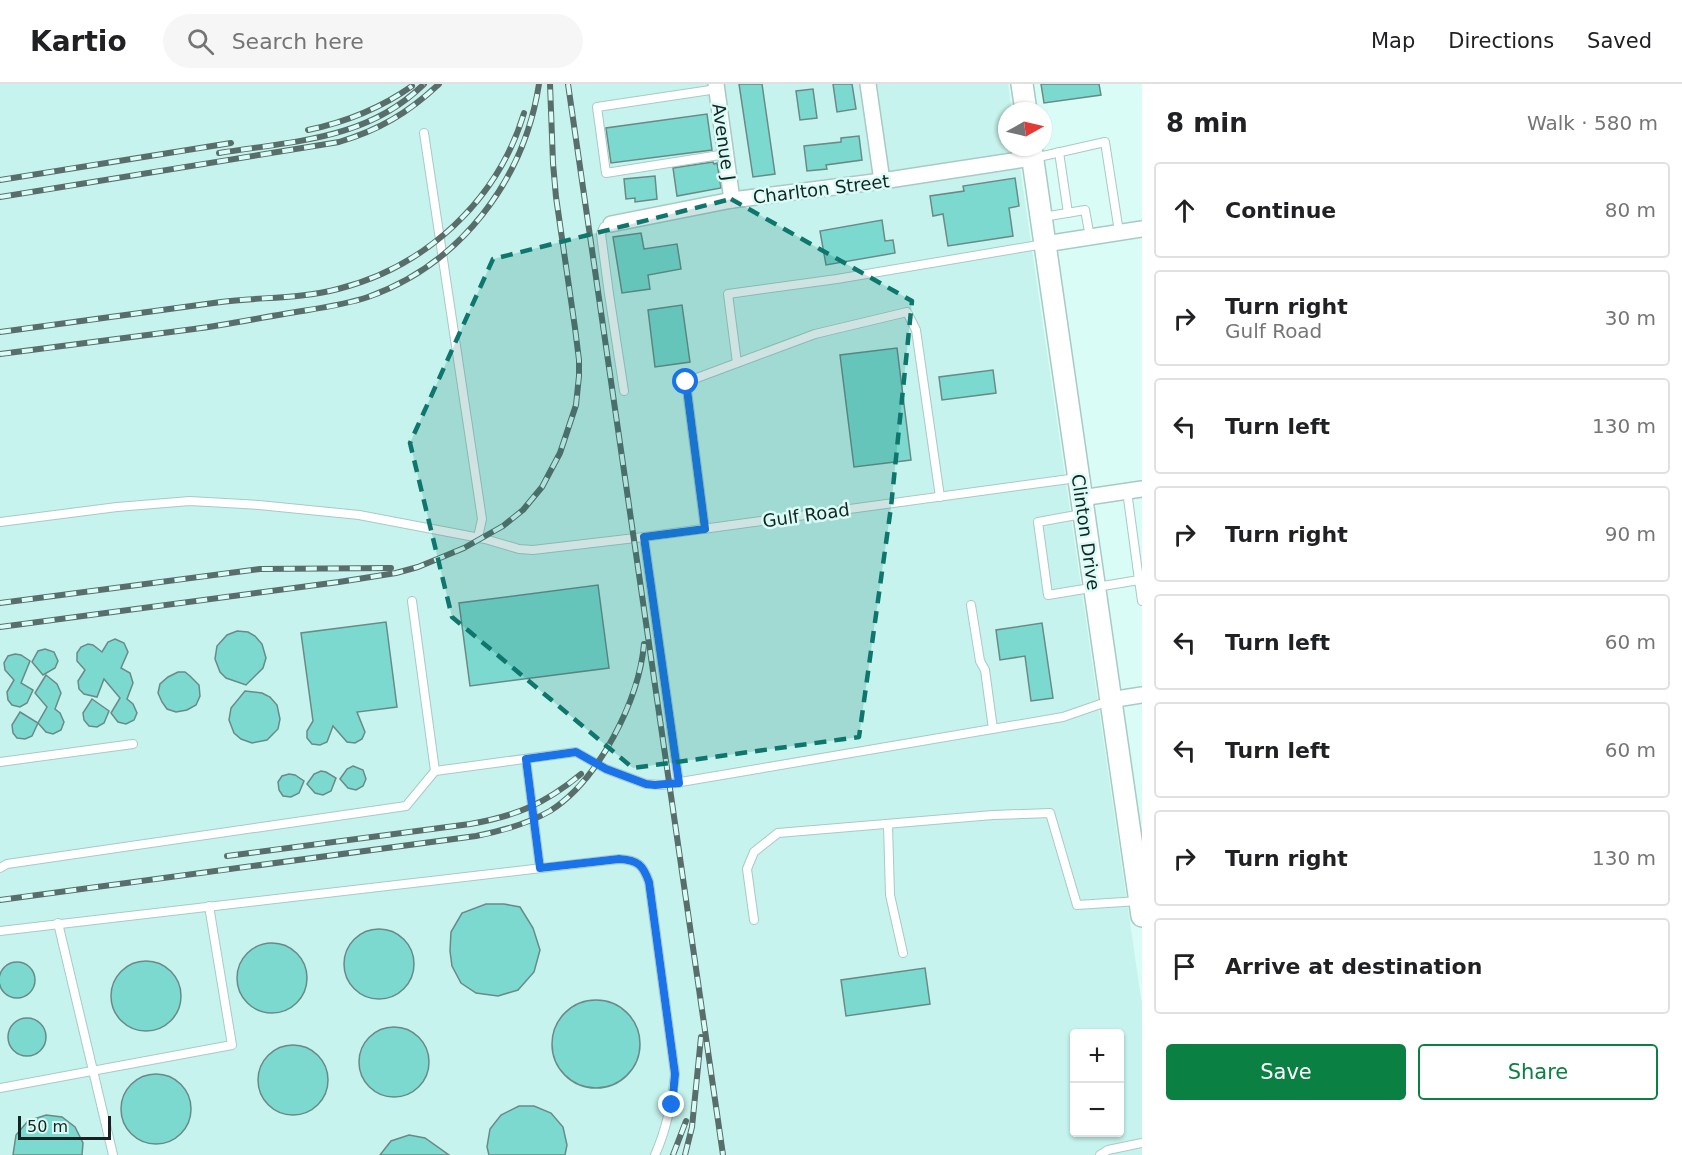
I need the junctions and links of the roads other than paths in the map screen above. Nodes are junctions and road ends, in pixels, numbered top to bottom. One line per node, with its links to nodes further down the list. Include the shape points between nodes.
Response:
1 (867, 84): 11 (street)
2 (1022, 84): 4 (main road)
3 (716, 86): 8 (street, Avenue J); 8 (lane, via 597,108 606,173)
4 (1025, 102)
5 (424, 133): 27 (lane, via 482,519)
6 (1052, 152): 7 (lane)
7 (1059, 152): 13 (lane); 17 (lane, via 1105,142)
8 (726, 154): 12 (street, Avenue J)
9 (1015, 156): 11 (street, Charlton Street)
10 (1031, 156): 14 (main road, Clinton Drive)
11 (882, 181): 12 (street, Charlton Street)
12 (732, 200): 15 (street, Charlton Street)
13 (1068, 213): 14 (lane); 18 (lane, via 1085,210)
14 (1041, 218): 19 (main road, Clinton Drive)
15 (611, 224): 21 (lane, via 601,234)
16 (1142, 229): 17 (street)
17 (1119, 232): 18 (street)
18 (1090, 237): 19 (street)
19 (1045, 244): 20 (lane, via 728,294); 24 (main road, Clinton Drive)
20 (736, 363): 23 (lane, via 815,334 907,312 916,330); 26 (lane, via 686,382)
21 (624, 391)
22 (1134, 490): 24 (street); 29 (lane)
23 (940, 497): 24 (lane, Gulf Road); 26 (lane, Gulf Road)
24 (1081, 497): 30 (main road, Clinton Drive); 30 (lane, via 1038,522 1047,595)
25 (0, 522): 27 (lane, Gulf Road, via 190,501 359,515)
26 (705, 529): 28 (lane, Gulf Road)
27 (478, 537): 28 (lane, Gulf Road, via 533,550)
28 (644, 537): 41 (lane)
29 (1139, 580): 30 (lane); 32 (lane)
30 (1094, 588): 35 (main road, Clinton Drive)
31 (412, 601): 40 (lane)
32 (1142, 601)
33 (971, 605): 36 (lane)
34 (1142, 695): 35 (street)
35 (1110, 700): 36 (lane, via 1063,717); 46 (main road, Clinton Drive, via 1131,813)
36 (993, 729): 41 (lane)
37 (133, 744): 39 (lane)
38 (526, 759): 40 (lane); 41 (lane, via 576,752 646,784); 44 (lane)
39 (0, 762)
40 (435, 771): 43 (lane, via 406,806 19,862)
41 (679, 783)
42 (888, 825): 46 (lane, via 1050,813 1077,905); 47 (lane, via 778,833 754,852 747,869); 50 (lane, via 890,895)
43 (0, 868)
44 (540, 868): 45 (lane); 55 (lane, via 619,859 638,863 645,870 675,1074 672,1105)
45 (209, 906): 48 (lane); 51 (lane, via 232,1045)
46 (1141, 906)
47 (754, 920)
48 (58, 924): 49 (lane); 51 (lane)
49 (0, 931)
50 (903, 953)
51 (94, 1071): 52 (lane); 54 (lane)
52 (0, 1088)
53 (1142, 1143): 56 (lane)
54 (113, 1155)
55 (655, 1155)
56 (1100, 1155)

